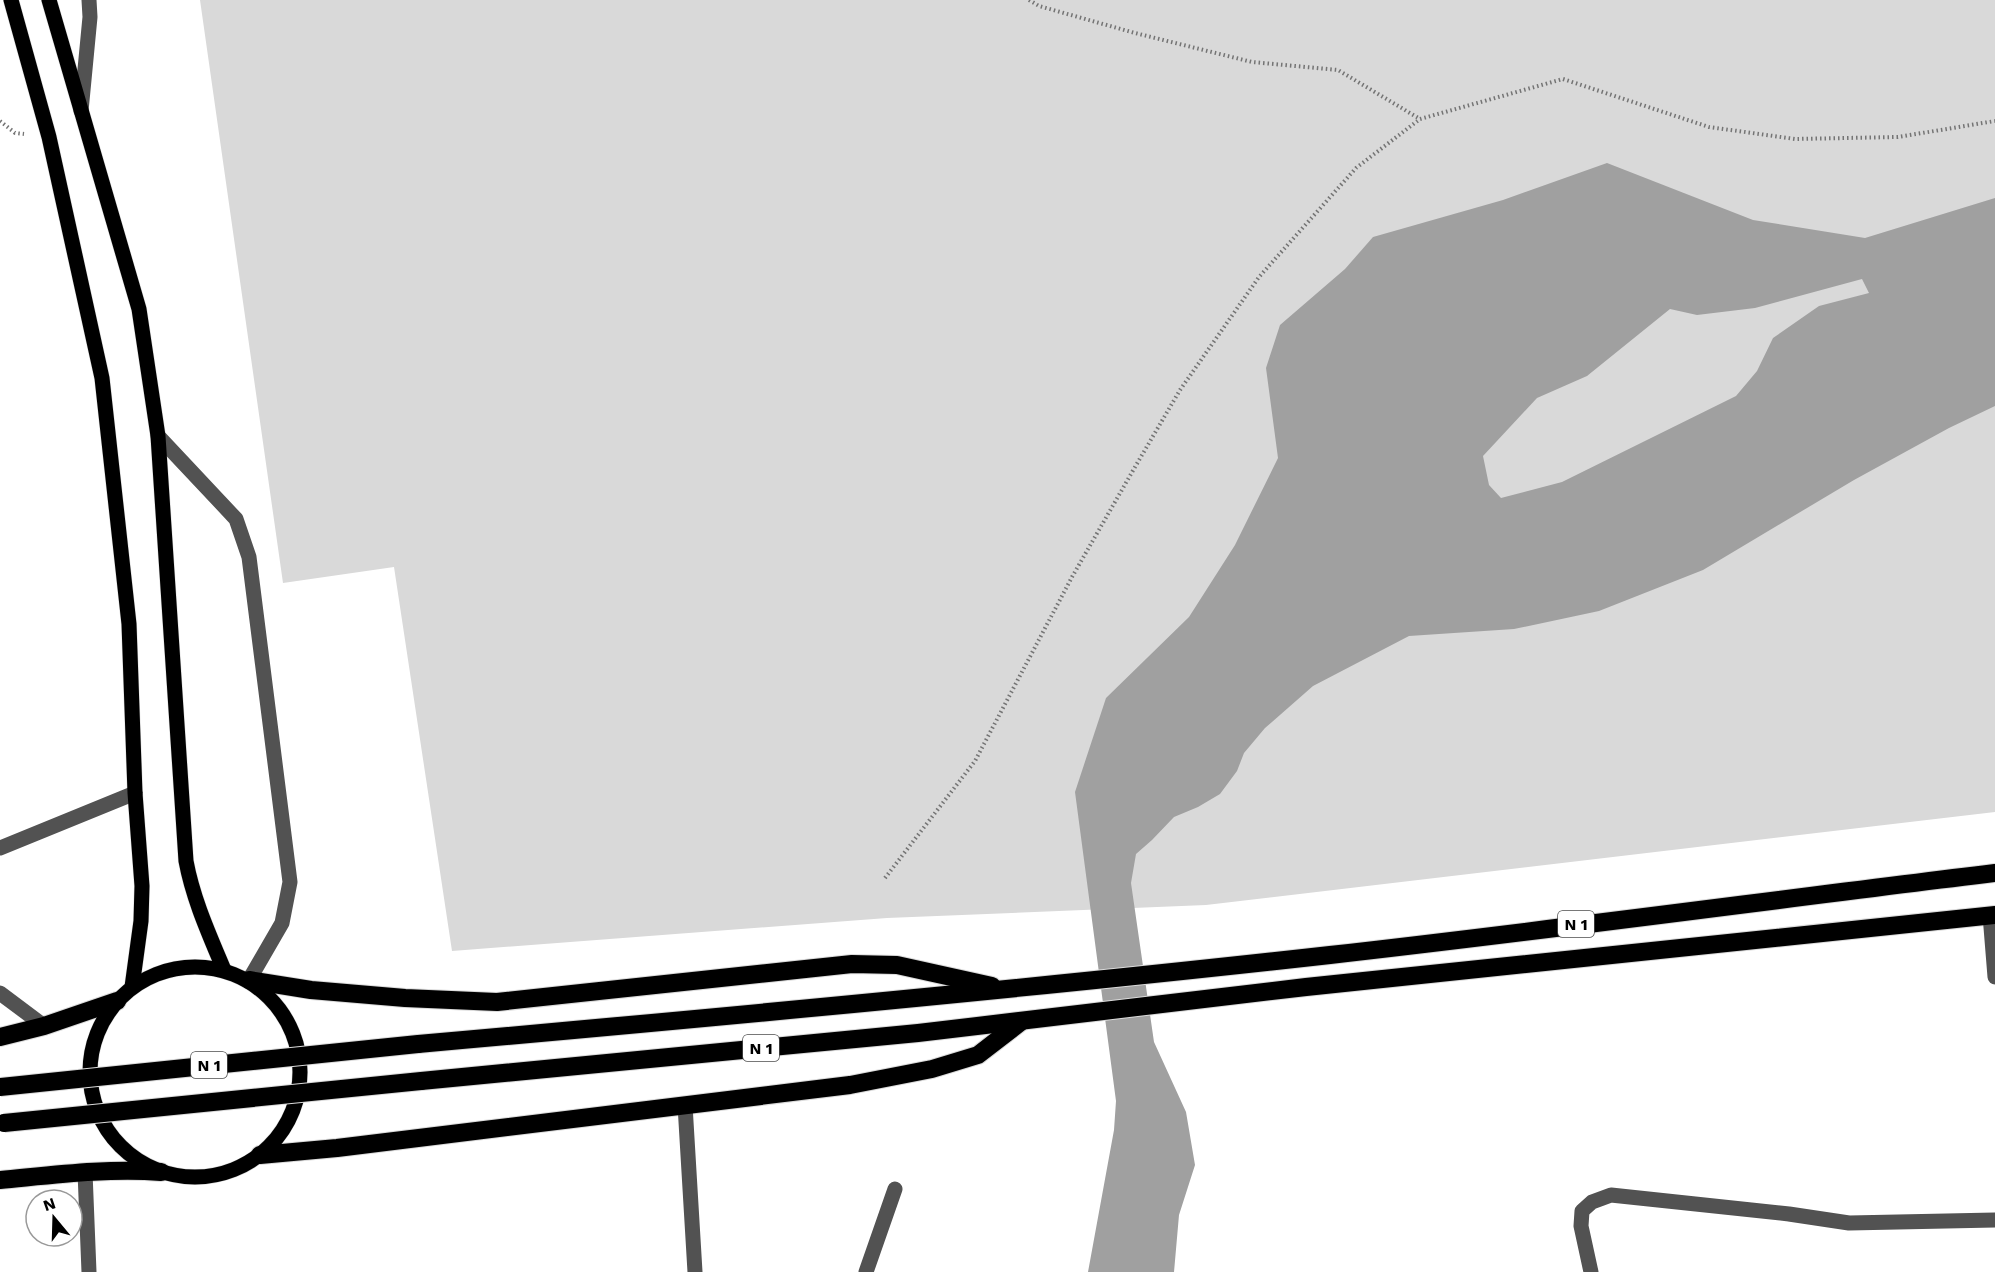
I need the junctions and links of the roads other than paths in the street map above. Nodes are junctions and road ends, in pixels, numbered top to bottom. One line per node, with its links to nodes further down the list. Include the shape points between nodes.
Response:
1 (11, 0): 6 (main road, via 49,137 102,378 129,624)
2 (49, 0): 4 (main road)
3 (89, 0): 4 (street)
4 (81, 111): 5 (main road, via 139,309)
5 (158, 436): 10 (main road, via 186,861 190,885); 12 (street, via 236,519 249,557 290,882 282,923)
6 (135, 793): 7 (street); 13 (main road, via 142,886)
7 (0, 848)
8 (1995, 873): 14 (highway, N 1, via 1344,953)
9 (1992, 915): 11 (street); 17 (highway, N 1)
10 (224, 970): 12 (main road); 13 (main road, via 192,966 160,972)
11 (1995, 977)
12 (249, 980): 14 (highway, via 311,990 497,1002 852,964 897,965); 23 (main road, via 275,1002 287,1021 301,1064 298,1098 284,1130)
13 (132, 987): 16 (main road)
14 (1005, 989): 20 (highway, N 1, bridge)
15 (0, 993): 18 (street)
16 (117, 1001): 18 (highway); 25 (main road, via 98,1030 89,1064 93,1099 107,1130 131,1156)
17 (1025, 1020): 21 (highway, via 978,1055 932,1069 850,1085); 22 (highway, N 1, bridge)
18 (44, 1026): 19 (highway)
19 (0, 1037)
20 (0, 1087)
21 (685, 1105): 23 (highway); 30 (street)
22 (2, 1124)
23 (260, 1155): 25 (main road, via 230,1172 195,1178)
24 (85, 1172): 25 (highway); 26 (highway); 29 (street)
25 (161, 1172)
26 (0, 1180)
27 (895, 1189): 31 (street)
28 (1995, 1220): 32 (street, via 1849,1223 1611,1195 1582,1210 1581,1226)
29 (89, 1272)
30 (695, 1272)
31 (866, 1272)
32 (1592, 1272)

